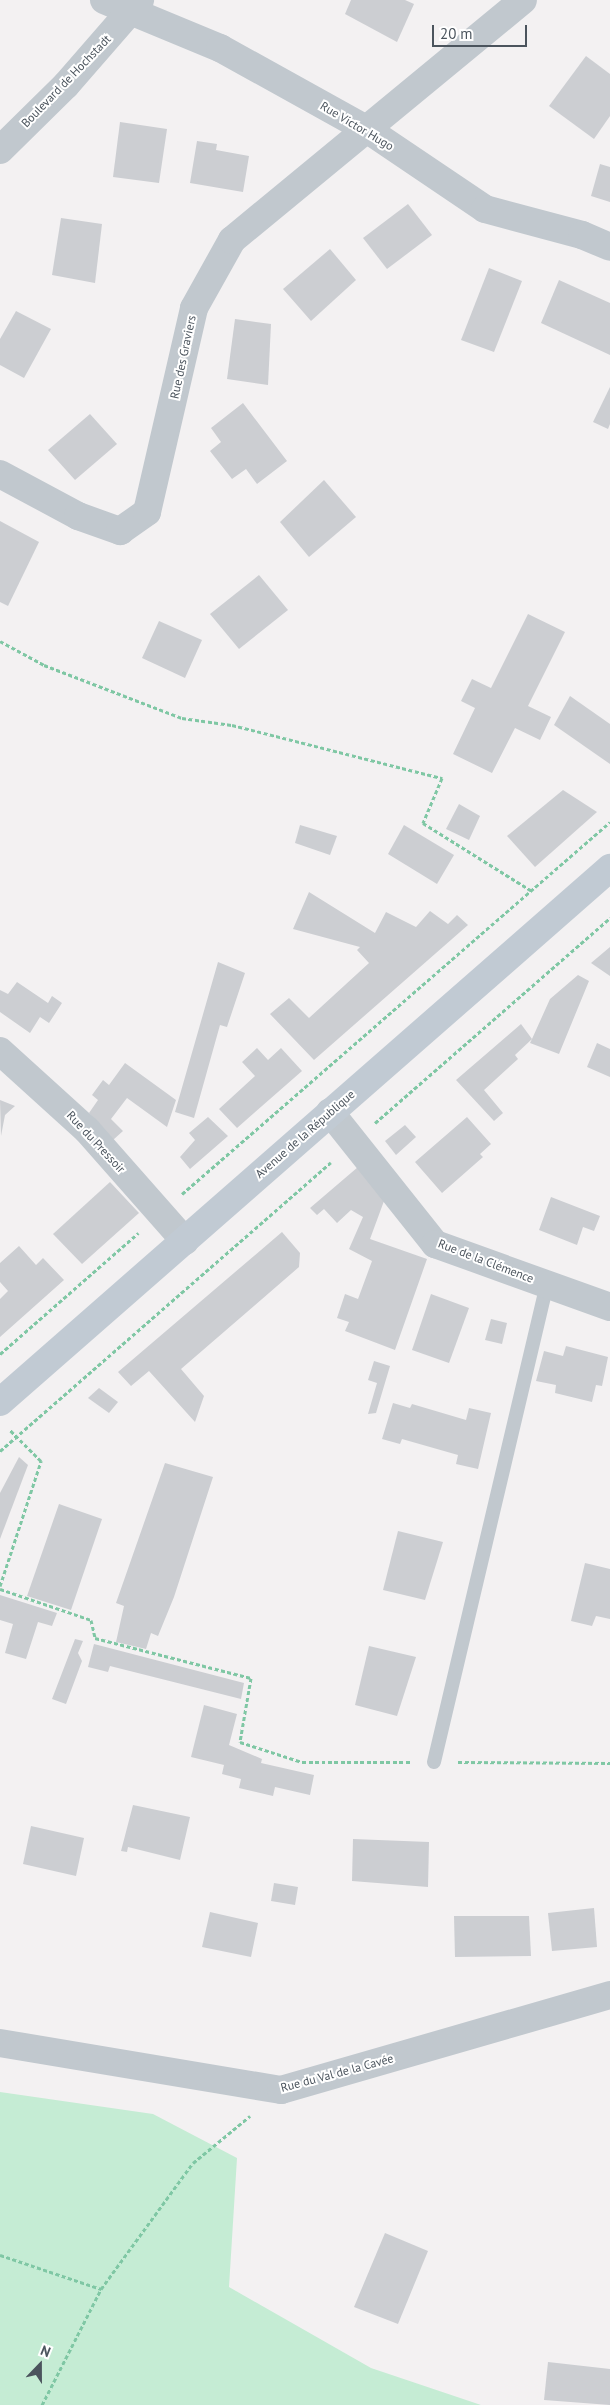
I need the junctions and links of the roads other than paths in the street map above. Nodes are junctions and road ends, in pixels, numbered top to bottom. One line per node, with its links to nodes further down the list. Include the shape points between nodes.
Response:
1 (104, 0): 3 (street, Rue Victor Hugo)
2 (523, 0): 4 (street, Rue des Graviers)
3 (136, 6): 4 (street, Rue Victor Hugo, via 220,48); 5 (street, Boulevard de Hochstadt)
4 (368, 130): 6 (street, Rue Victor Hugo, via 485,209 582,235); 7 (street, Rue des Graviers, via 232,240 194,308 147,512 120,531 78,516)
5 (0, 150)
6 (610, 247)
7 (0, 474)
8 (610, 868): 10 (main road, Avenue de la République)
9 (0, 1051): 11 (street, Rue du Pressoir, via 87,1130)
10 (330, 1112): 11 (main road, Avenue de la République); 12 (street, Rue de la Clémence, via 435,1244)
11 (185, 1241): 14 (main road, Avenue de la République)
12 (547, 1284): 13 (street, Rue de la Clémence); 15 (lane)
13 (610, 1307)
14 (3, 1414)
15 (434, 1762)
16 (610, 1995): 17 (street, Rue du Val de la Cavée, via 281,2090)
17 (0, 2044)

